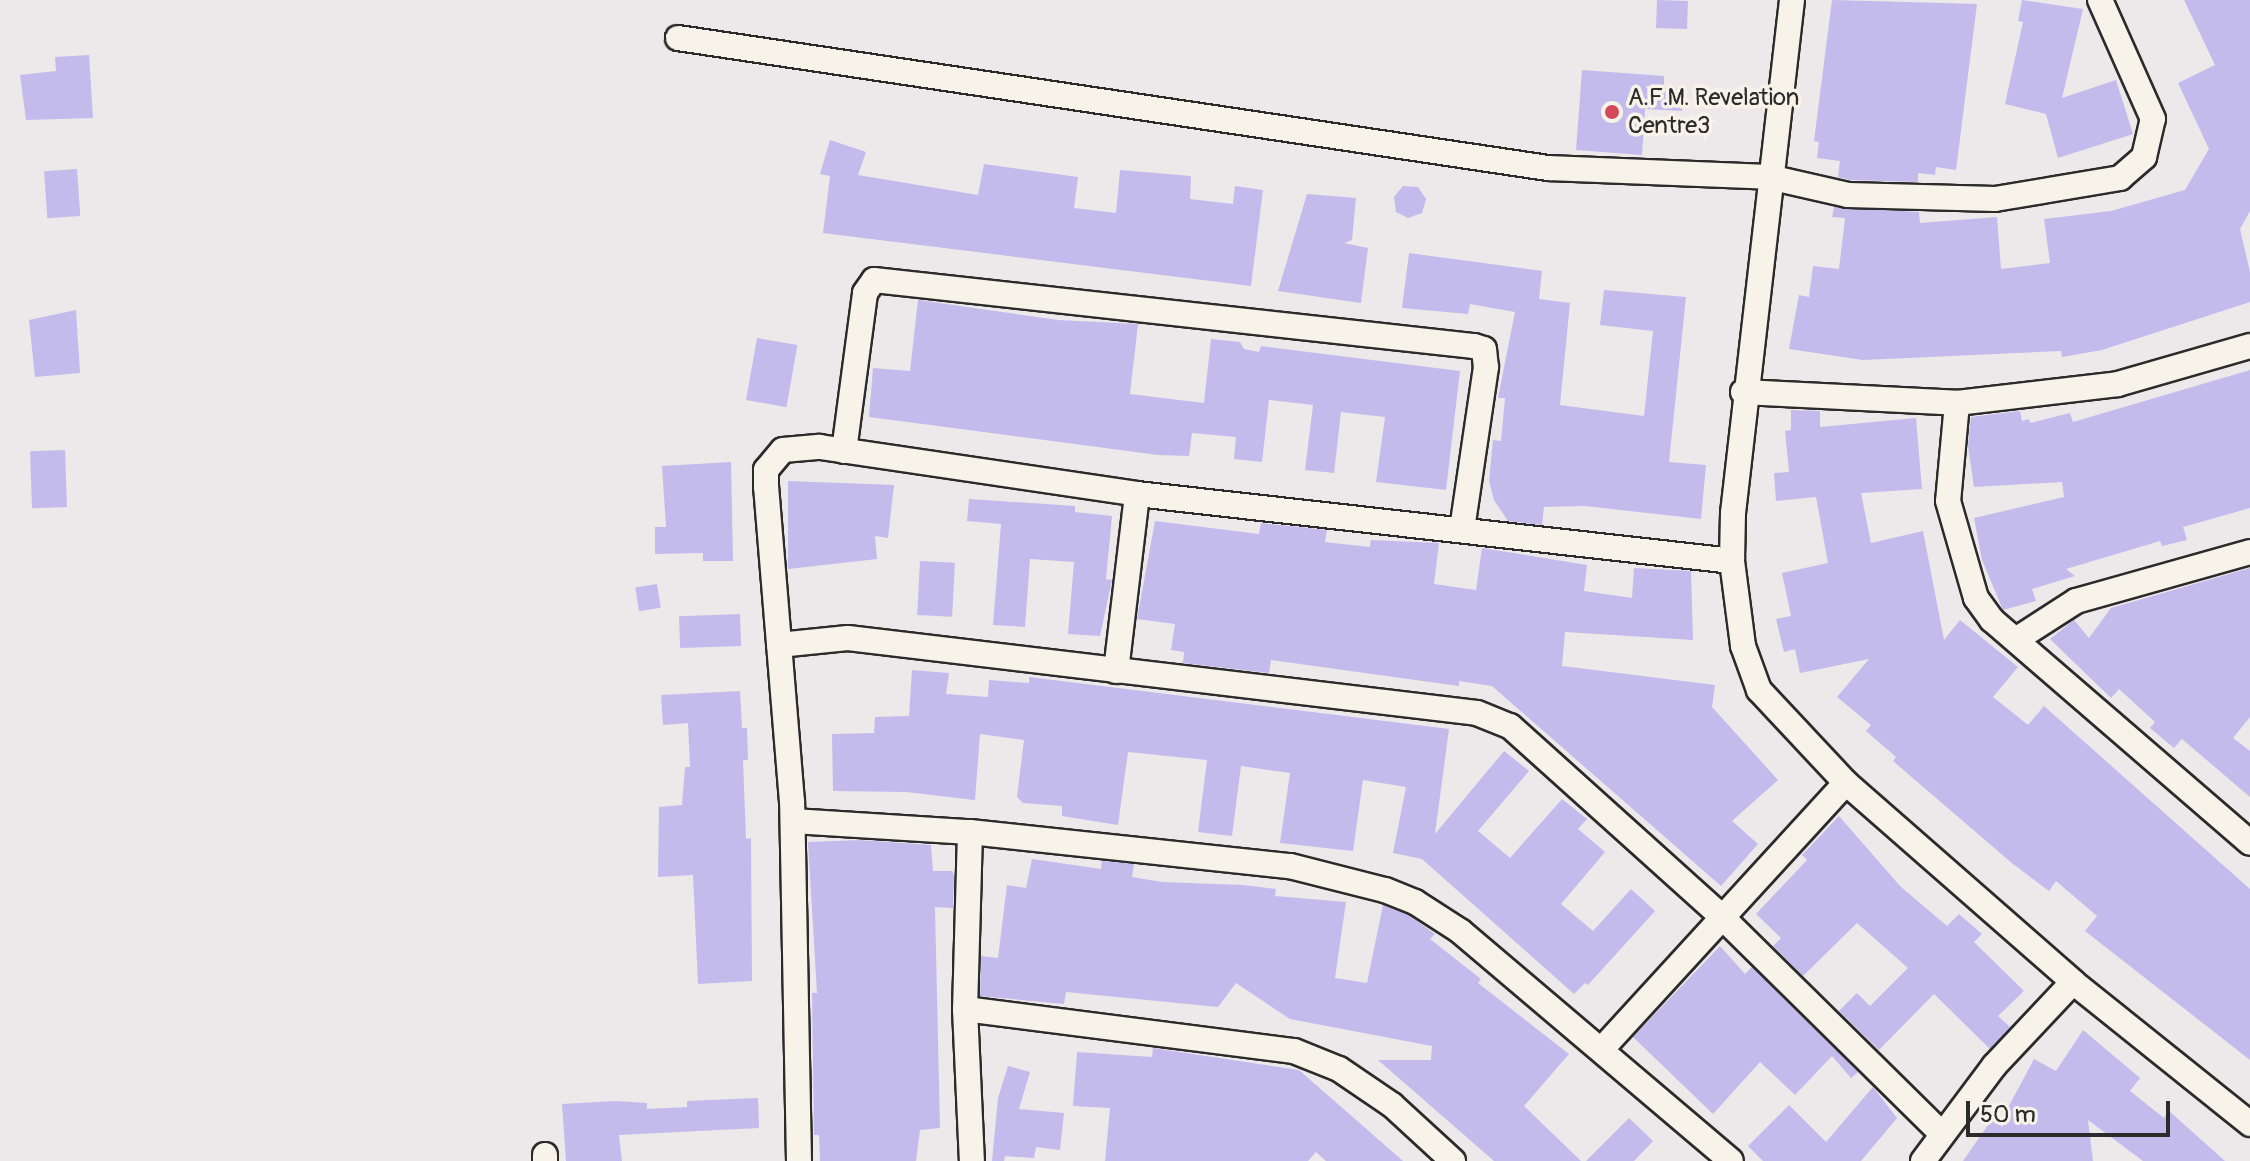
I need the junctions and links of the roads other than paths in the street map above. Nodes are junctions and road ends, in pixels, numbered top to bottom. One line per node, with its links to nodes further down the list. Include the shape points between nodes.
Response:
1 (1792, 0): 4 (street)
2 (2100, 0): 4 (street, via 2153,119 2151,143 2132,172 2086,187 1995,199 1848,195)
3 (678, 38): 4 (street, via 1548,168)
4 (1769, 177): 6 (street)
5 (2250, 346): 7 (street, via 2118,384)
6 (1743, 392): 7 (street); 12 (street)
7 (1957, 403): 13 (street, via 1948,501 1964,567 1976,598)
8 (844, 451): 9 (street); 10 (street, via 865,293 874,280 1474,346 1484,349 1486,367); 14 (street, via 796,446 772,458 766,470)
9 (1137, 494): 10 (street); 15 (street)
10 (1462, 529): 12 (street)
11 (2250, 552): 13 (street, via 2076,601)
12 (1732, 561): 16 (street, via 1743,646 1759,690)
13 (2017, 639): 19 (street)
14 (779, 645): 15 (street, via 848,638); 17 (street)
15 (1116, 671): 20 (street, via 1477,713 1510,726)
16 (1846, 783): 20 (street); 21 (street)
17 (793, 821): 18 (street); 26 (street)
18 (970, 832): 22 (street); 23 (street, via 1290,866 1385,890 1460,931)
19 (2250, 843)
20 (1722, 917): 23 (street); 25 (street)
21 (2073, 982): 24 (street); 25 (street, via 1994,1066)
22 (965, 1009): 27 (street); 28 (street, via 1294,1051 1339,1069 1392,1105)
23 (1601, 1050): 29 (street)
24 (2250, 1124)
25 (1941, 1133): 30 (street)
26 (799, 1161)
27 (972, 1161)
28 (1453, 1161)
29 (1731, 1161)
30 (1923, 1161)

